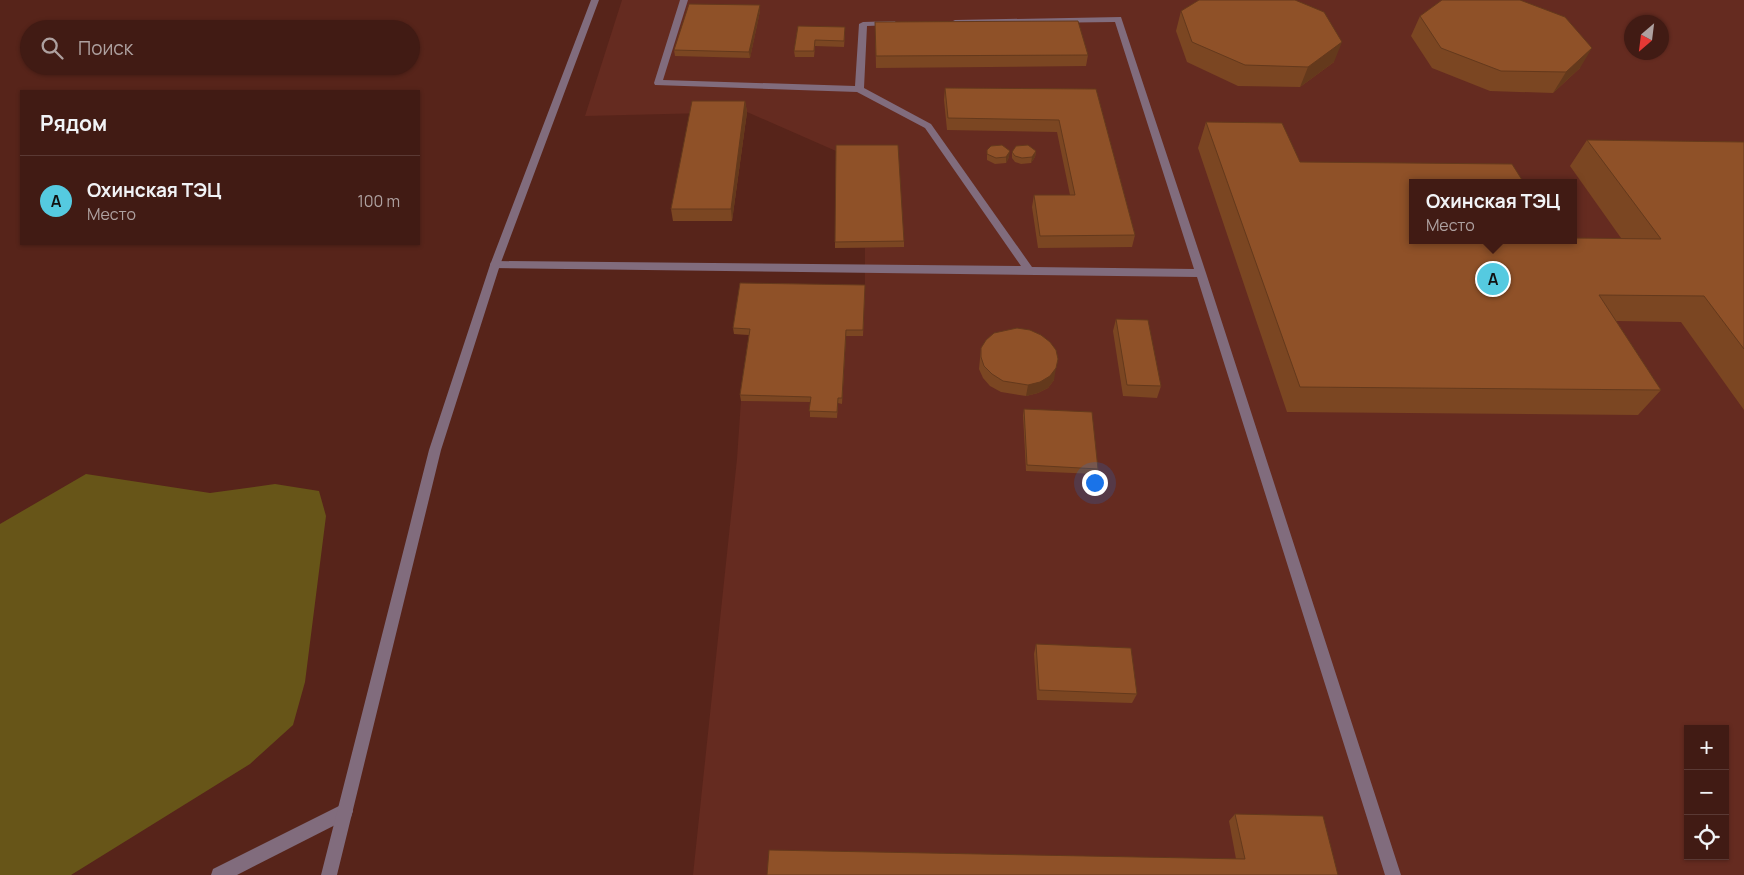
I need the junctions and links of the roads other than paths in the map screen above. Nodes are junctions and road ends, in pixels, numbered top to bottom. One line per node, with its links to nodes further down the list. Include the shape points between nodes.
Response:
1 (595, 0): 6 (street)
2 (684, 0): 5 (street, via 658,83)
3 (942, 22): 8 (street, via 1118,19)
4 (902, 23): 5 (street, via 863,24)
5 (859, 89): 7 (street, via 928,126)
6 (495, 265): 7 (street); 9 (street, via 435,450)
7 (1028, 269): 8 (street)
8 (1201, 272): 12 (street)
9 (345, 811): 10 (street); 11 (street)
10 (218, 875)
11 (329, 875)
12 (1393, 875)

